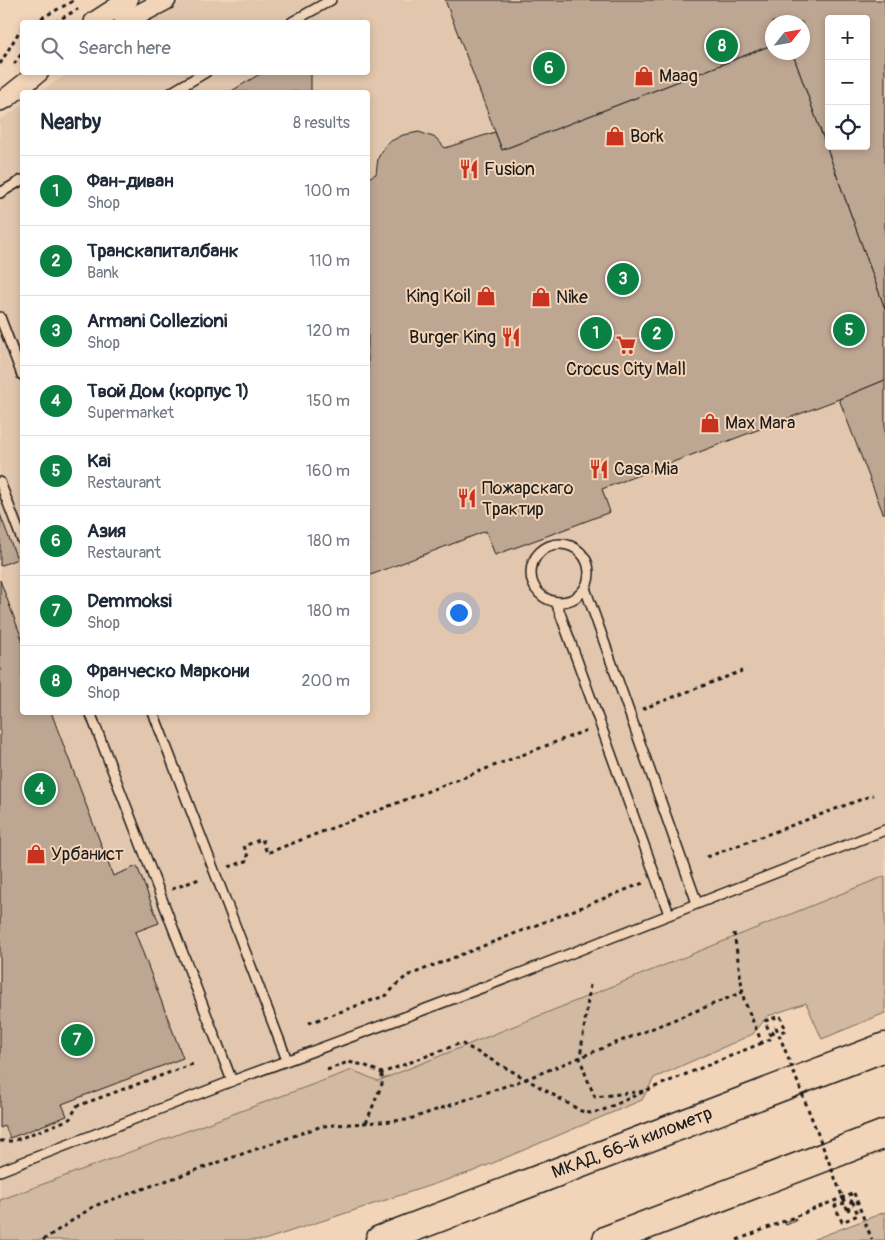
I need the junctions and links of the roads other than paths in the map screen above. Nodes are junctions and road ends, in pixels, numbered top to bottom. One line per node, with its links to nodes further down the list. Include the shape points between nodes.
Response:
1 (128, 0): 4 (street)
2 (166, 0): 5 (street)
3 (331, 0): 6 (lane)
4 (97, 20)
5 (128, 20)
6 (296, 20)
7 (35, 75): 10 (street)
8 (201, 75): 9 (lane)
9 (175, 90)
10 (0, 101)
11 (20, 181): 12 (lane)
12 (0, 193)
13 (0, 317): 14 (lane)
14 (20, 370)
15 (0, 482): 16 (lane)
16 (20, 535)
17 (585, 588): 18 (lane, via 571,600); 18 (lane, via 589,570 584,556 572,546 550,546 534,561 531,576 542,596); 22 (lane)
18 (556, 602): 23 (lane)
19 (91, 715): 26 (lane)
20 (154, 715): 25 (lane)
21 (885, 830): 22 (lane)
22 (697, 904): 23 (lane)
23 (669, 914): 25 (lane)
24 (885, 1047): 29 (highway, МКАД, 66-й километр)
25 (287, 1060): 26 (lane)
26 (232, 1081): 28 (lane)
27 (885, 1134): 30 (highway)
28 (0, 1170)
29 (380, 1240)
30 (607, 1240)

